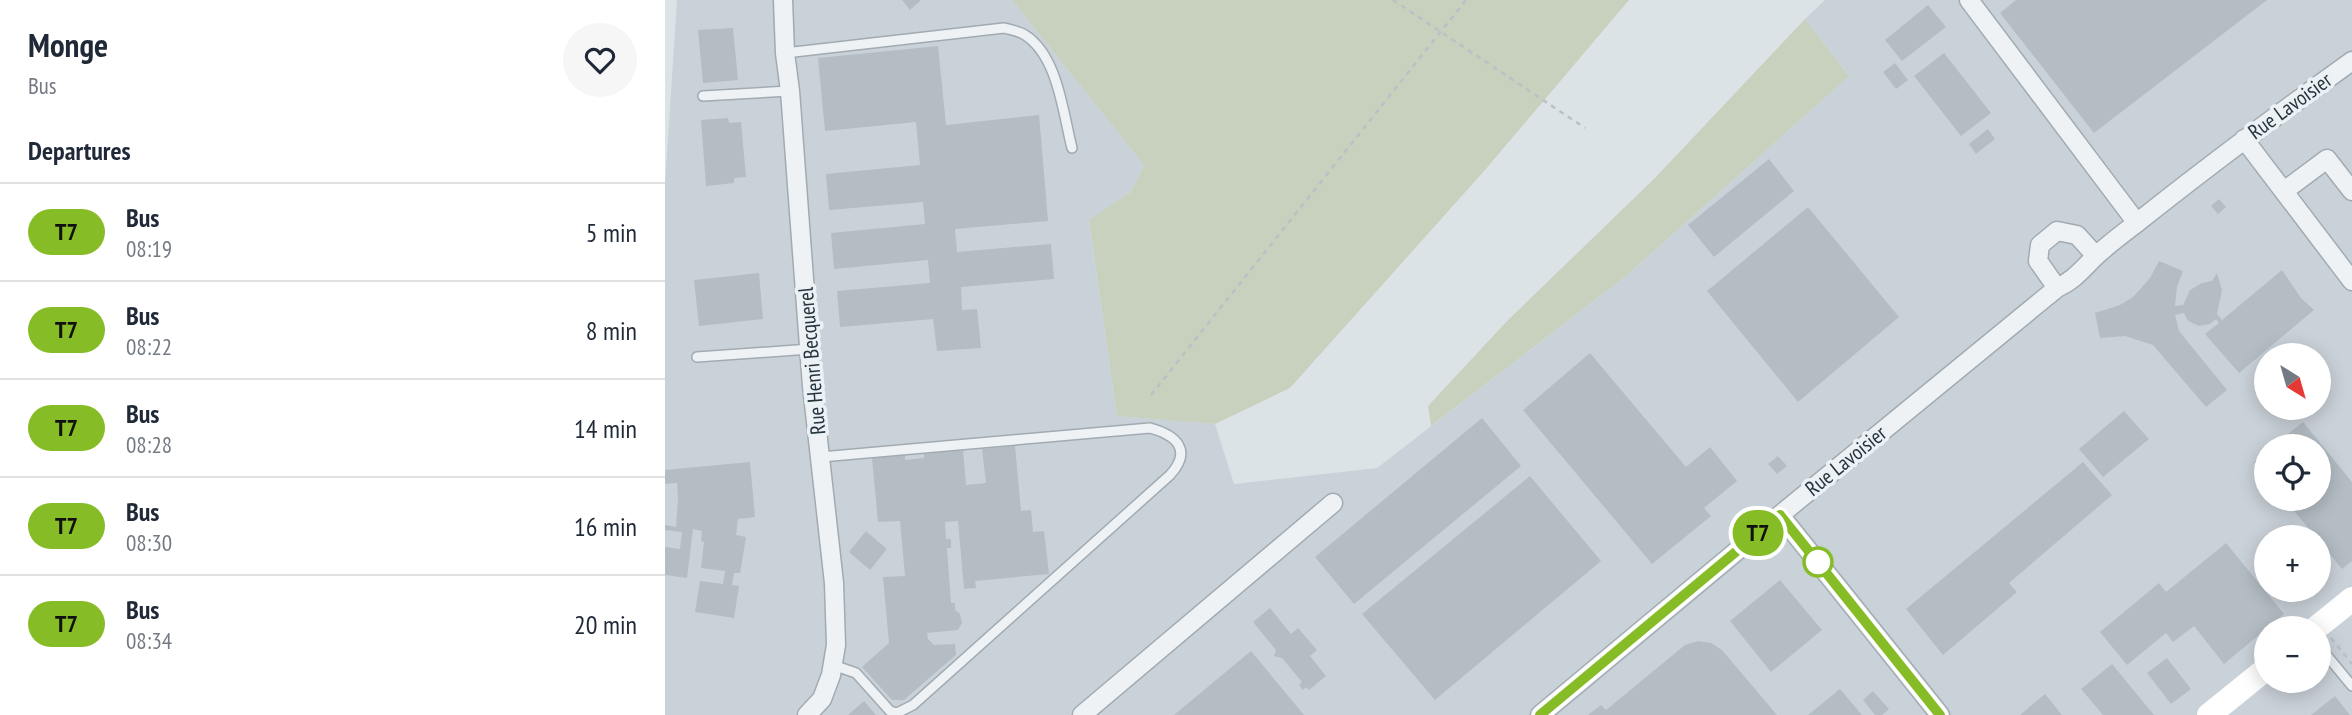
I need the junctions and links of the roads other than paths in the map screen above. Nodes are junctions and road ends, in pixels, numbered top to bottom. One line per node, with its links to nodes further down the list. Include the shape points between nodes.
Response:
1 (783, 0): 3 (street, Rue Henri Becquerel)
2 (1973, 1): 11 (street)
3 (785, 53): 5 (street, Rue Henri Becquerel); 8 (lane, via 1004,28 1024,33 1041,48 1052,69)
4 (2352, 61): 7 (street, Rue Lavoisier)
5 (790, 91): 6 (lane); 15 (street, Rue Henri Becquerel)
6 (702, 96)
7 (2244, 139): 9 (street); 11 (street, Rue Lavoisier)
8 (1072, 148)
9 (2284, 191): 10 (street, via 2327,159); 13 (street)
10 (2352, 191)
11 (2137, 223): 12 (street, Rue Lavoisier)
12 (2096, 256): 14 (street, Rue Lavoisier, via 2070,283); 14 (street, via 2077,235 2057,231 2040,245 2038,261)
13 (2352, 281)
14 (2057, 288): 19 (street, Rue Lavoisier)
15 (810, 349): 16 (lane); 17 (street, Rue Henri Becquerel)
16 (697, 357)
17 (821, 457): 23 (street, Rue Henri Becquerel, via 834,583); 23 (lane, via 1150,428 1169,433 1180,456 1170,475 913,705 897,713 890,711 856,673)
18 (1333, 503): 27 (street)
19 (1780, 515): 28 (street, Rue Lavoisier); 29 (street)
20 (2352, 599): 21 (street)
21 (2331, 621)
22 (2331, 652): 25 (lane)
23 (833, 664): 26 (street, Rue Henri Becquerel, via 822,699)
24 (2254, 679): 30 (street)
25 (2352, 686)
26 (807, 715)
27 (1082, 715)
28 (1540, 715)
29 (1940, 715)
30 (2209, 715)

